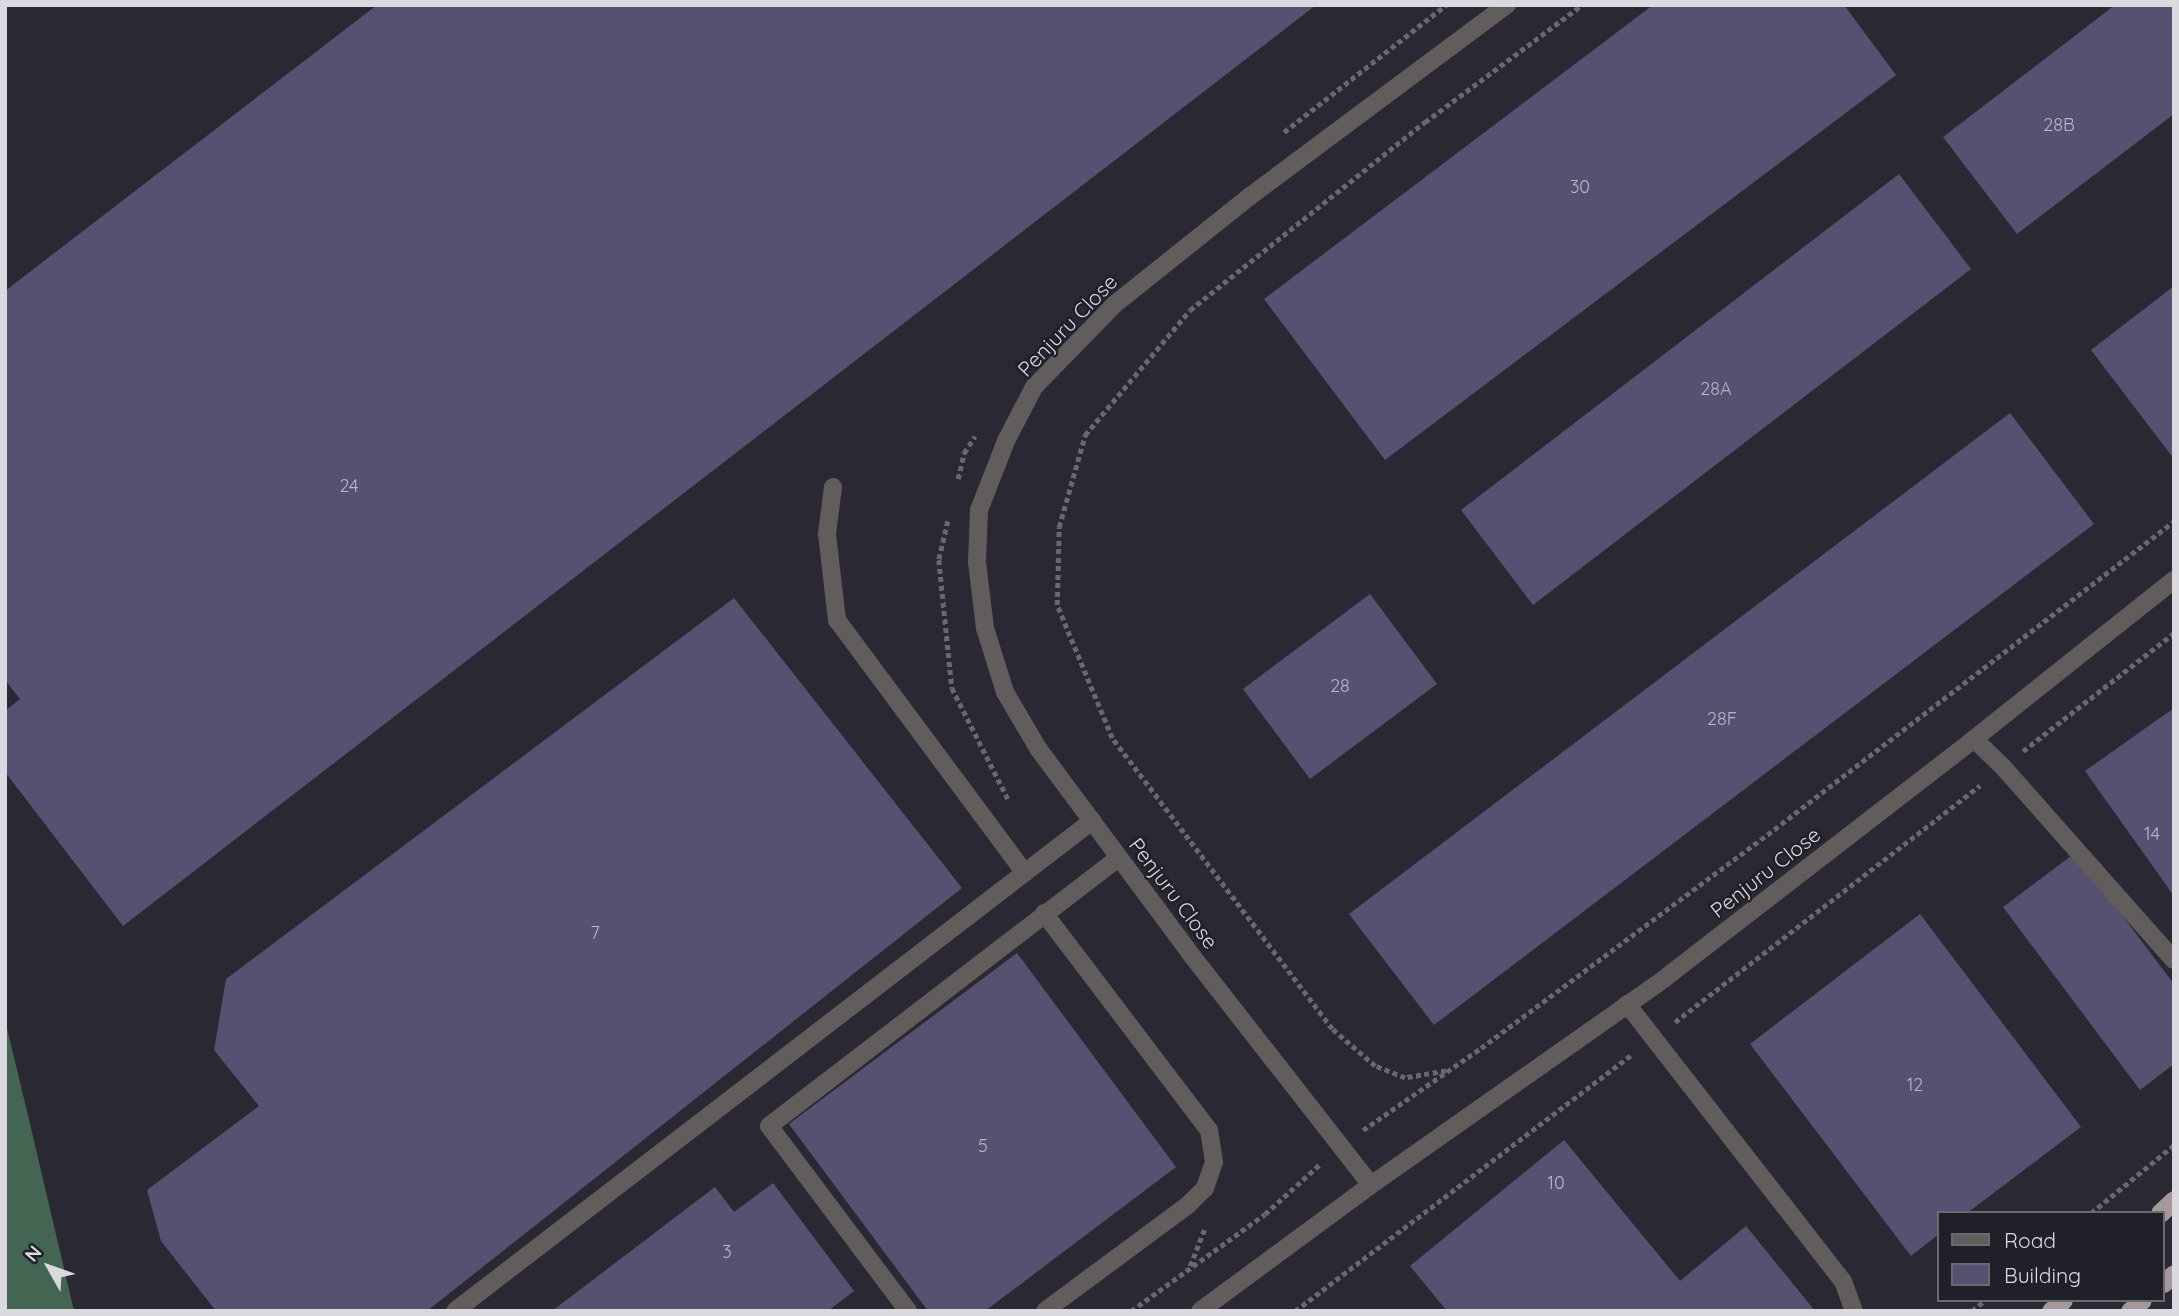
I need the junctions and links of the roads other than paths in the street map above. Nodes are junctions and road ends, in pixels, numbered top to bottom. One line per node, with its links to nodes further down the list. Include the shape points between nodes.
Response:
1 (1507, 5): 5 (street, Penjuru Close, via 1115,303 1034,387 1006,441 979,510 977,562 985,628 1005,692 1039,750)
2 (833, 487): 7 (street, via 827,534 837,620)
3 (2174, 580): 4 (street, Penjuru Close)
4 (1974, 739): 9 (street); 10 (street, Penjuru Close)
5 (1092, 821): 6 (street, Penjuru Close); 7 (street)
6 (1119, 856): 8 (street); 11 (street, Penjuru Close)
7 (1025, 873): 12 (street)
8 (1044, 913): 13 (street, via 769,1126); 14 (street, via 1209,1130 1213,1162 1205,1188 1188,1205)
9 (2174, 961)
10 (1627, 1004): 11 (street, Penjuru Close); 16 (street, via 1843,1281)
11 (1371, 1185): 15 (street, Penjuru Close)
12 (455, 1311)
13 (908, 1311)
14 (1045, 1311)
15 (1200, 1311)
16 (1854, 1311)

